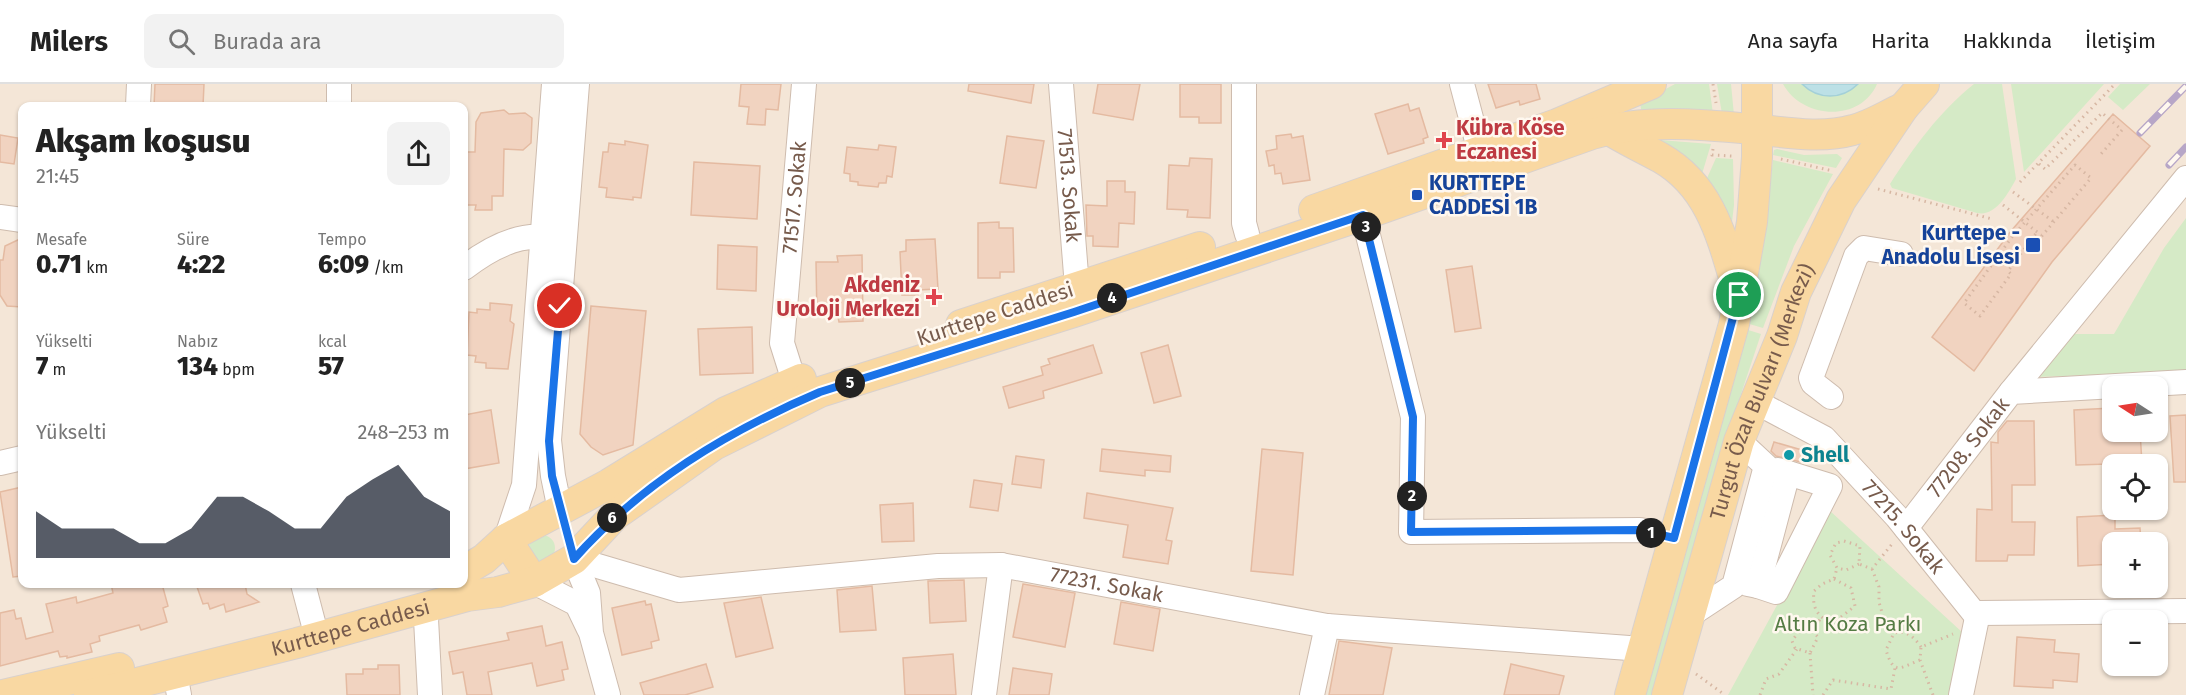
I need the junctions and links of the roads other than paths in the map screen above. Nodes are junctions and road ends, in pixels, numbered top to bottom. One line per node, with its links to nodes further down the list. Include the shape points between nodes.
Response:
1 (139, 84): 14 (street)
2 (339, 84): 15 (street)
3 (554, 84): 24 (street)
4 (577, 84): 38 (street, via 549,441)
5 (804, 84): 29 (street, 71517. Sokak, via 782,343)
6 (1061, 84): 27 (street, 71513. Sokak)
7 (1244, 84): 23 (street)
8 (1462, 84): 18 (street)
9 (1651, 84): 12 (main road, Kurttepe Caddesi)
10 (1756, 84): 17 (main road, Turgut Özal Bulvarı (Merkezi))
11 (1924, 84): 13 (main road, Turgut Özal Bulvarı (Merkezi))
12 (1619, 90): 18 (main road, Kurttepe Caddesi)
13 (1906, 96): 17 (main road, Kurttepe Caddesi, via 1852,130 1806,135); 33 (main road, Turgut Özal Bulvarı (Merkezi), via 1840,200 1796,292)
14 (138, 102)
15 (339, 102)
16 (1608, 129): 17 (main road, Kurttepe Caddesi, via 1648,125); 20 (main road, Kurttepe Caddesi); 28 (main road, via 1661,158 1696,186 1719,226)
17 (1756, 130): 28 (main road, Turgut Özal Bulvarı (Merkezi), via 1752,222)
18 (1480, 152): 23 (main road, Kurttepe Caddesi)
19 (2186, 178): 31 (street)
20 (1363, 215): 40 (street, via 1413,417 1411,532 1640,530); 42 (main road, Kurttepe Caddesi, via 794,403 691,460 615,515)
21 (0, 217): 22 (street)
22 (18, 219)
23 (1247, 234): 27 (main road, Kurttepe Caddesi)
24 (541, 237): 26 (street, via 523,237 480,255); 41 (street, via 524,485)
25 (1901, 254): 32 (street, via 1864,248 1856,256 1811,378)
26 (468, 265)
27 (1077, 287): 29 (main road, Kurttepe Caddesi)
28 (1739, 295): 40 (main road, Turgut Özal Bulvarı (Merkezi))
29 (794, 381): 38 (main road, Kurttepe Caddesi, via 726,412)
30 (2186, 382): 31 (street, 77208. Sokak)
31 (2011, 392): 39 (street, 77208. Sokak)
32 (1831, 397)
33 (1756, 402): 34 (main road, Turgut Özal Bulvarı (Merkezi)); 39 (street, 77215. Sokak, via 1824,438)
34 (1740, 441): 37 (street); 52 (main road, Turgut Özal Bulvarı (Merkezi))
35 (18, 459): 36 (street)
36 (0, 463)
37 (1777, 469): 46 (street); 46 (street, via 1830,486 1776,592)
38 (560, 510): 41 (main road, Kurttepe Caddesi); 42 (main road)
39 (1902, 533): 51 (street, 77215. Sokak)
40 (1674, 538): 56 (main road, Turgut Özal Bulvarı (Merkezi))
41 (506, 539): 44 (main road); 45 (main road)
42 (574, 559): 43 (street, 77231. Sokak, via 679,590 938,566); 45 (main road, Kurttepe Caddesi); 55 (street, via 588,593)
43 (1001, 565): 54 (street, 77231. Sokak); 62 (street)
44 (468, 569)
45 (534, 582): 49 (main road, Kurttepe Caddesi); 55 (street, via 577,604)
46 (1747, 585): 52 (street)
47 (304, 588): 53 (street)
48 (426, 588): 53 (main road, Kurttepe Caddesi)
49 (417, 609): 57 (main road, Kurttepe Caddesi, via 297,643); 60 (street, via 426,619)
50 (2186, 611): 51 (street)
51 (1978, 613): 66 (street)
52 (1690, 615): 65 (main road, Turgut Özal Bulvarı (Merkezi))
53 (313, 622): 58 (main road, Kurttepe Caddesi)
54 (1327, 626): 56 (street, 77231. Sokak); 63 (street)
55 (591, 633): 61 (street)
56 (1642, 651): 64 (main road, Turgut Özal Bulvarı (Merkezi))
57 (177, 684): 59 (main road, Kurttepe Caddesi)
58 (3, 695)
59 (89, 695)
60 (430, 695)
61 (608, 695)
62 (984, 695)
63 (1312, 695)
64 (1630, 695)
65 (1667, 695)
66 (1961, 695)

